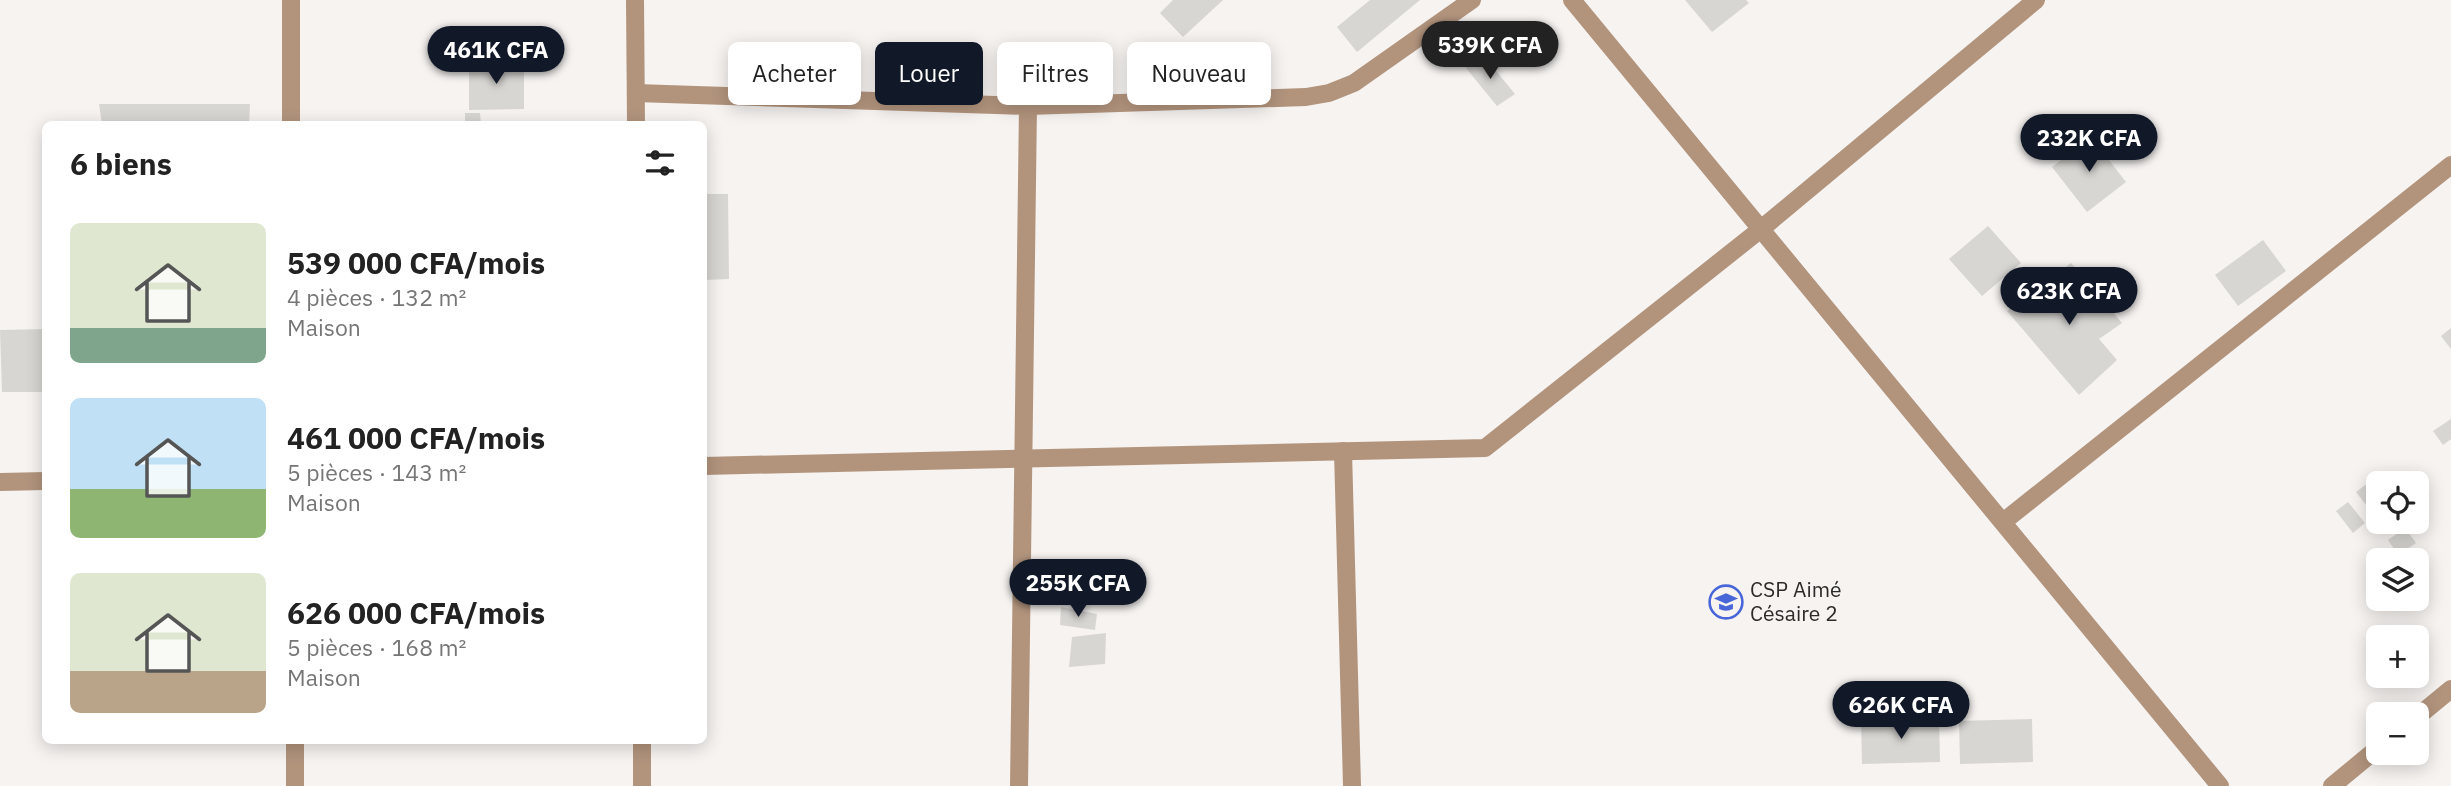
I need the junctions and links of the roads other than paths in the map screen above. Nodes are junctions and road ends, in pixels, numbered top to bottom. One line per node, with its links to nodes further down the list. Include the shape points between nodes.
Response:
1 (291, 0): 8 (street)
2 (635, 0): 6 (street)
3 (1472, 0): 7 (street, via 1354,83 1329,93 1229,101)
4 (1572, 0): 11 (street)
5 (2036, 0): 11 (street)
6 (636, 93): 7 (street); 9 (street)
7 (1027, 106): 13 (street)
8 (291, 121)
9 (636, 121)
10 (2451, 164): 17 (street)
11 (1760, 229): 12 (street, via 1485,448); 17 (street)
12 (1343, 451): 13 (street); 26 (street)
13 (1023, 459): 14 (street); 25 (street)
14 (707, 466)
15 (42, 481): 16 (street)
16 (0, 482)
17 (2003, 523): 27 (street)
18 (2451, 689): 19 (street)
19 (2429, 707)
20 (295, 744): 23 (street)
21 (642, 744): 24 (street)
22 (2366, 758): 28 (street)
23 (295, 786)
24 (642, 786)
25 (1019, 786)
26 (1352, 786)
27 (2220, 786)
28 (2332, 786)

